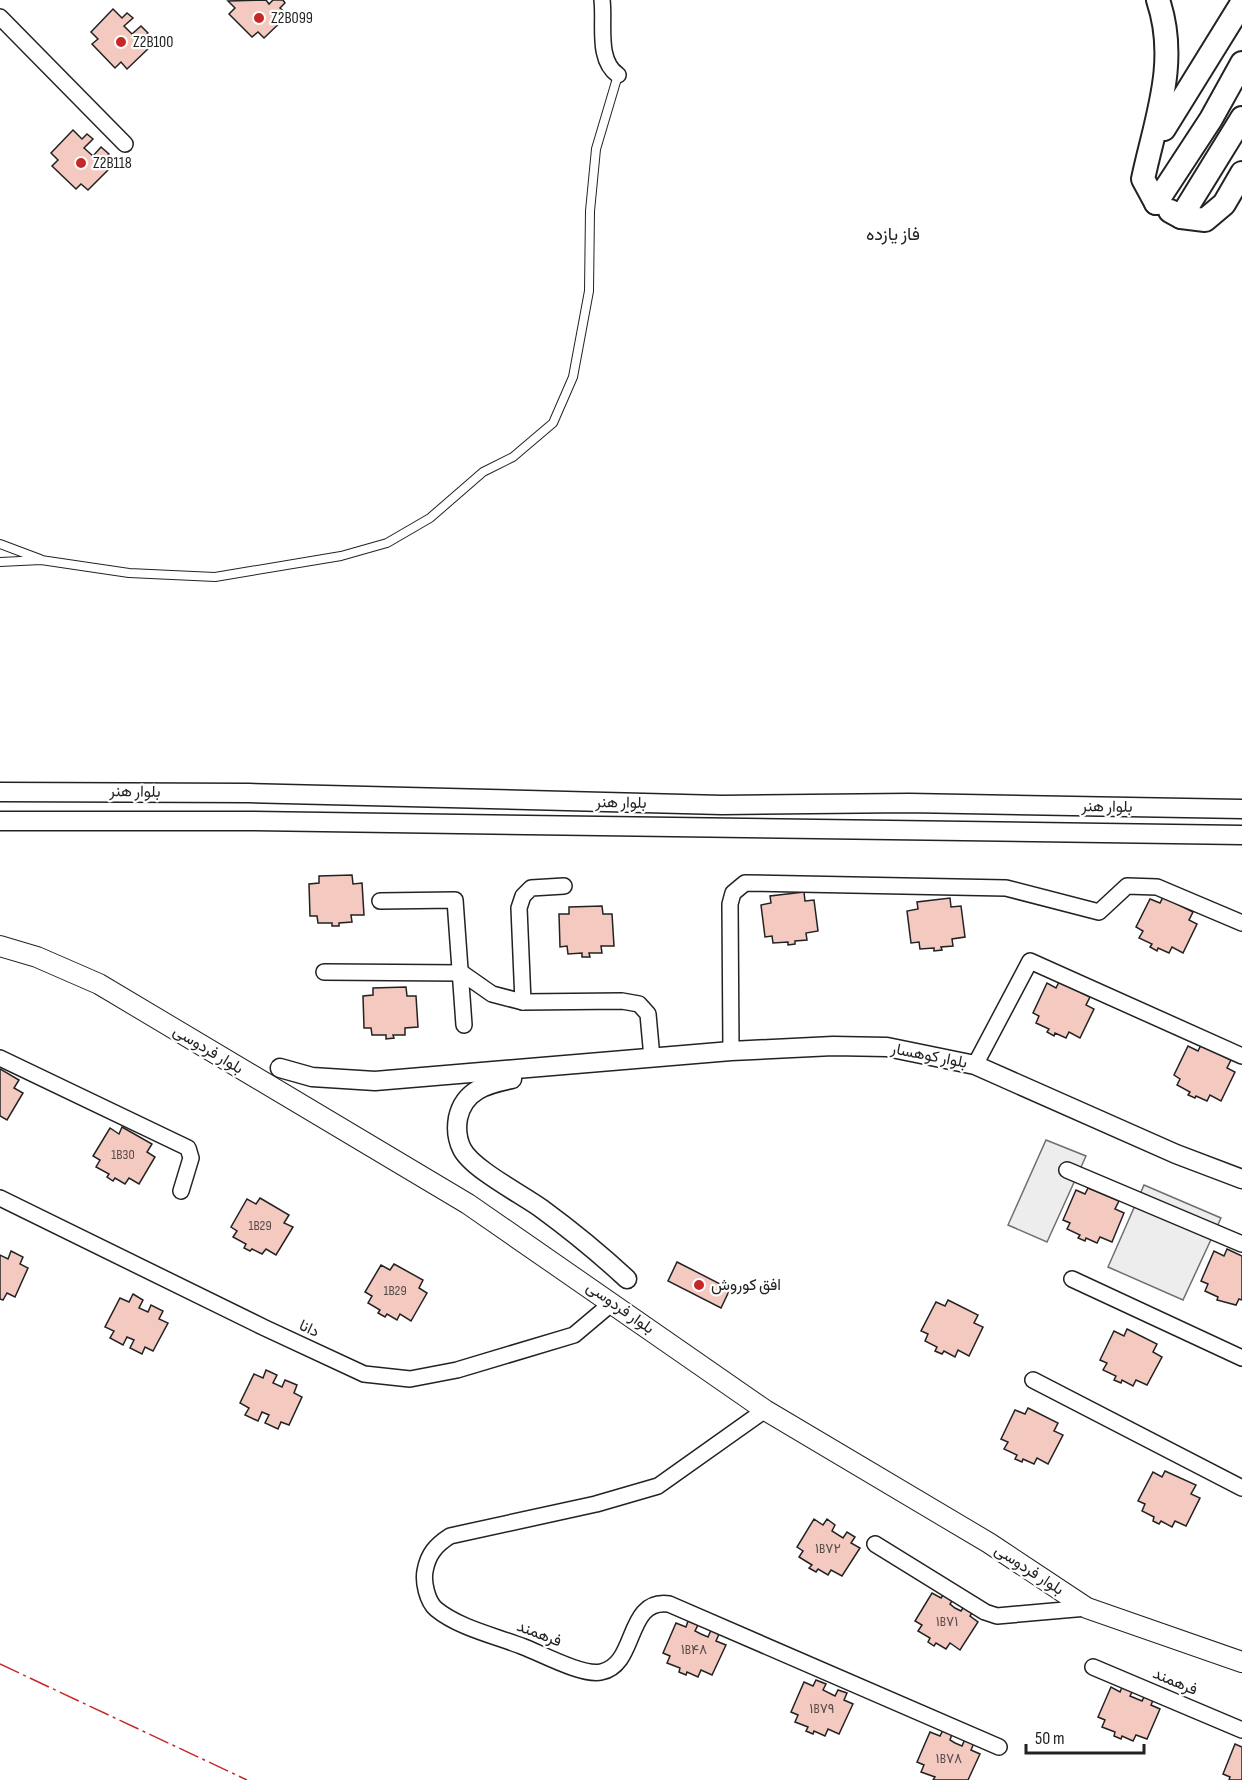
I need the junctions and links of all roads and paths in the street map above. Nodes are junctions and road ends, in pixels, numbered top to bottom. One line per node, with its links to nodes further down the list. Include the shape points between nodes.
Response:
1 (602, 0): 6 (street, via 604,55 610,70)
2 (1158, 0): 9 (main road, via 1167,65 1163,103)
3 (1242, 3): 9 (main road)
4 (0, 17): 8 (street)
5 (1242, 63): 11 (main road)
6 (618, 75): 14 (lane, via 596,148 589,291 573,377 553,423 513,457 483,472 430,518 387,543 341,556 215,577 129,573)
7 (1242, 118): 12 (main road)
8 (125, 144)
9 (1149, 153): 11 (main road, via 1143,178)
10 (1242, 173): 12 (main road, via 1224,204 1205,220)
11 (1156, 203): 12 (main road)
12 (1181, 217)
13 (0, 544): 14 (lane)
14 (41, 560): 15 (lane)
15 (0, 562)
16 (0, 792): 17 (street, بلوار هنر, via 249,793 722,805 909,803)
17 (1242, 809)
18 (0, 821): 19 (street, بلوار هنر)
19 (1242, 835)
20 (564, 886): 26 (street, via 531,888 523,896 519,908)
21 (380, 901): 25 (street, via 455,900)
22 (1242, 923): 28 (street, via 1157,886 1127,886 1099,912 1006,888 745,883 733,893 730,904)
23 (0, 946): 42 (main road, بلوار فردوسی, via 38,957 99,984 468,1204)
24 (324, 972): 25 (street)
25 (462, 973): 26 (street, via 492,994); 27 (street)
26 (523, 1002): 31 (street, via 639,1004 648,1014)
27 (464, 1025)
28 (730, 1051): 31 (street, بلوار کوهسار); 33 (street, بلوار کوهسار, via 887,1047)
29 (1242, 1056): 33 (street, via 1030,961)
30 (0, 1058): 37 (street, via 188,1148 191,1158)
31 (652, 1058): 32 (street, بلوار کوهسار)
32 (594, 1064): 34 (street, via 375,1081 312,1077); 40 (street, via 495,1082 473,1091 461,1105 456,1130 463,1151 598,1252)
33 (975, 1065): 36 (street, بلوار کوهسار)
34 (280, 1068)
35 (1067, 1170): 39 (street)
36 (1242, 1179)
37 (181, 1191)
38 (0, 1198): 42 (street, دانا, via 364,1374 410,1379 457,1370 574,1335)
39 (1242, 1244)
40 (627, 1279)
41 (1072, 1279): 43 (street)
42 (612, 1303): 45 (main road, بلوار فردوسی)
43 (1242, 1358)
44 (1034, 1380): 46 (street)
45 (765, 1410): 48 (main road, بلوار فردوسی, via 989,1543); 52 (street, فرهمند, via 658,1486 596,1504 450,1536 427,1559 424,1577 434,1608 543,1655 600,1673 622,1656 637,1622 650,1606 669,1604)
46 (1242, 1488)
47 (875, 1544): 48 (street, via 997,1616)
48 (1087, 1608): 49 (main road, بلوار فردوسی)
49 (1242, 1662)
50 (1093, 1667): 51 (street, فرهمند)
51 (1242, 1730)
52 (999, 1747)

